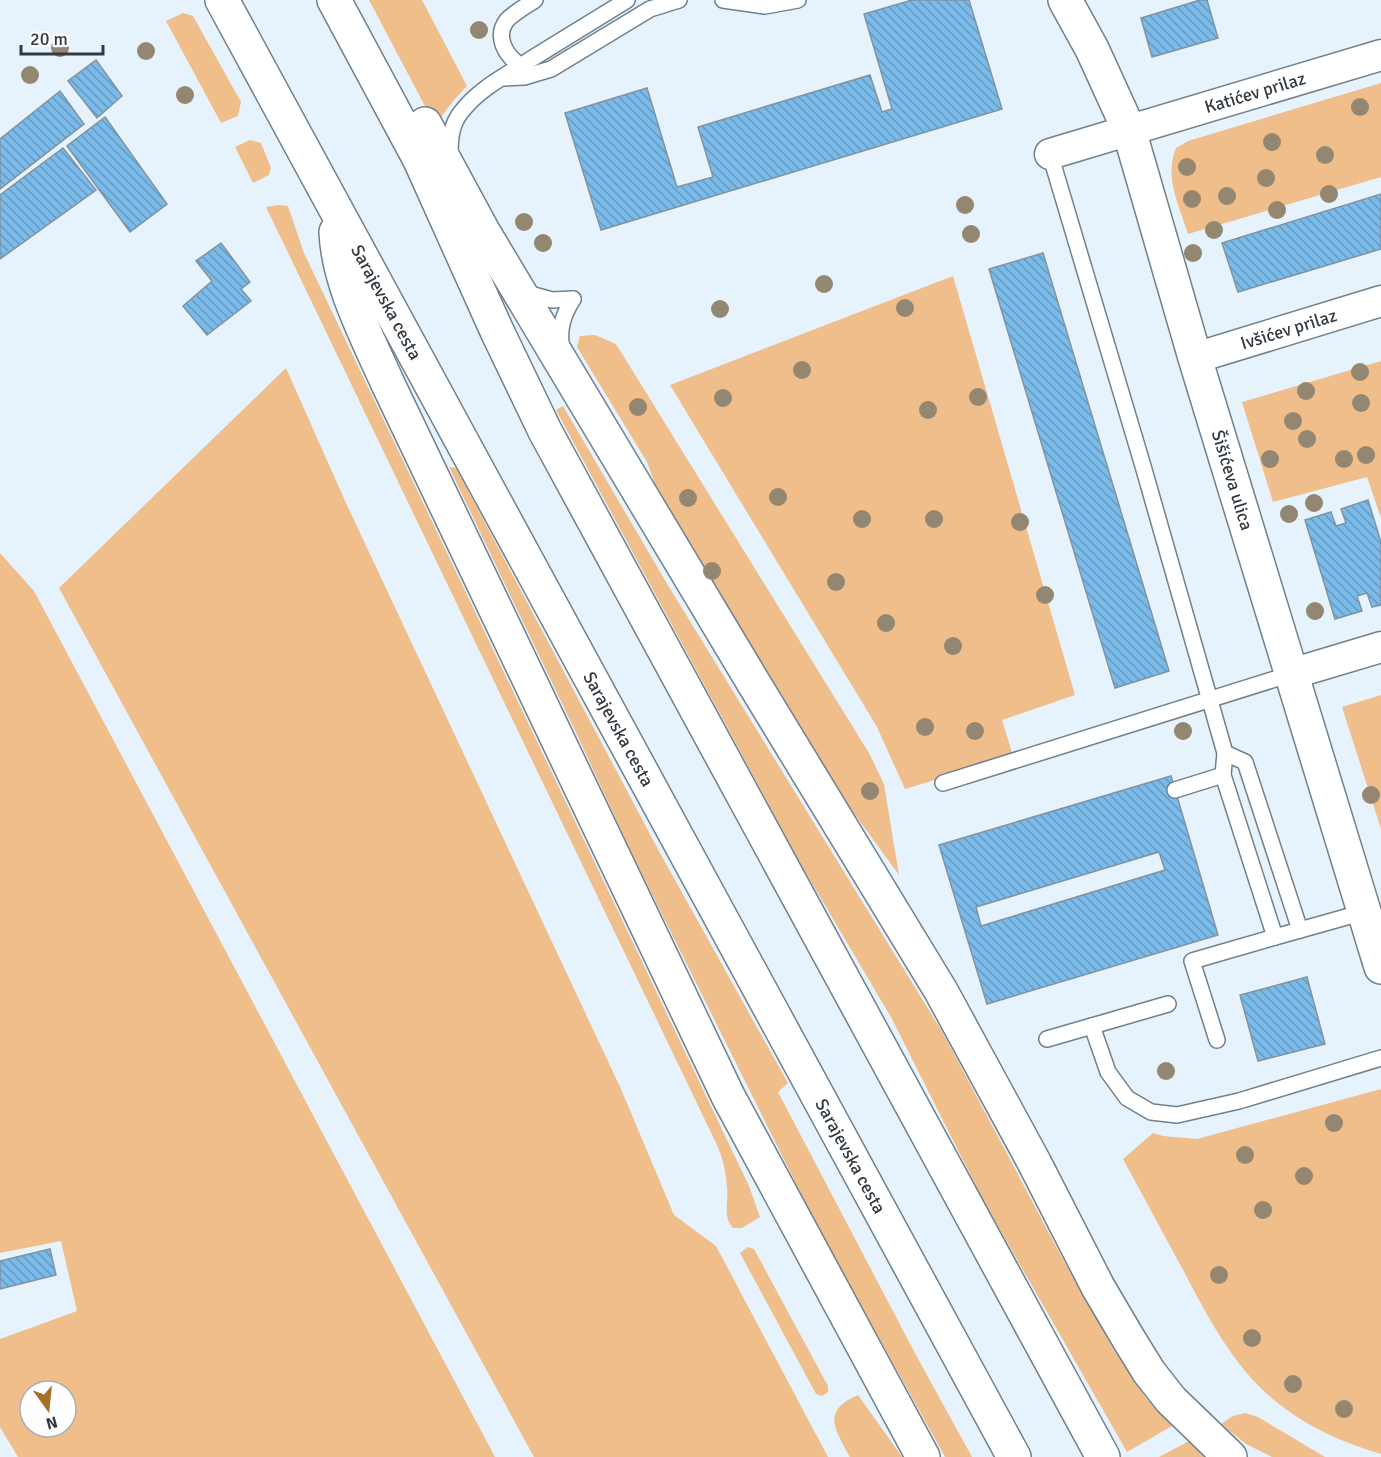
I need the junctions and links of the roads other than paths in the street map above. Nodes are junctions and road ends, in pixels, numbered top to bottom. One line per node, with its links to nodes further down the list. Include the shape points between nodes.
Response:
1 (222, 0): 16 (main road, Sarajevska cesta)
2 (334, 0): 12 (main road)
3 (536, 0): 10 (lane, via 513,14 502,31 505,50)
4 (627, 0): 10 (lane)
5 (679, 0): 11 (lane, via 650,9 551,69 524,77)
6 (723, 0): 7 (lane, via 765,6)
7 (798, 0)
8 (1065, 0): 13 (main road, Šišićeva ulica)
9 (1381, 54): 13 (street, Katićev prilaz)
10 (521, 66): 11 (lane)
11 (501, 78): 15 (lane, via 460,112 450,141)
12 (387, 96): 15 (main road, via 407,106 425,123); 37 (main road, via 545,431)
13 (1130, 130): 14 (street, Katićev prilaz); 18 (main road, Šišićeva ulica)
14 (1050, 154): 21 (lane)
15 (450, 170): 38 (main road, via 484,234 941,991 1128,1338 1171,1400)
16 (336, 212): 35 (main road, via 341,264 388,384 728,1096); 36 (main road, Sarajevska cesta)
17 (1381, 302): 18 (street, Ivšićev prilaz)
18 (1195, 358): 20 (main road, Šišićeva ulica)
19 (1381, 647): 20 (street)
20 (1291, 674): 21 (lane); 26 (main road, Šišićeva ulica)
21 (1210, 699): 22 (lane); 24 (lane)
22 (1225, 753): 23 (lane); 27 (lane, via 1245,762)
23 (1223, 775): 25 (lane); 28 (lane)
24 (943, 783)
25 (1175, 790)
26 (1364, 912): 27 (lane); 29 (main road, Šišićeva ulica)
27 (1300, 930): 28 (lane)
28 (1275, 937): 33 (lane, via 1192,961)
29 (1381, 967)
30 (1168, 1004): 31 (lane)
31 (1092, 1026): 32 (lane); 34 (lane, via 1108,1072 1127,1098 1151,1113 1177,1115 1239,1101)
32 (1047, 1039)
33 (1217, 1040)
34 (1381, 1058)
35 (923, 1457)
36 (1014, 1457)
37 (1103, 1457)
38 (1230, 1457)

